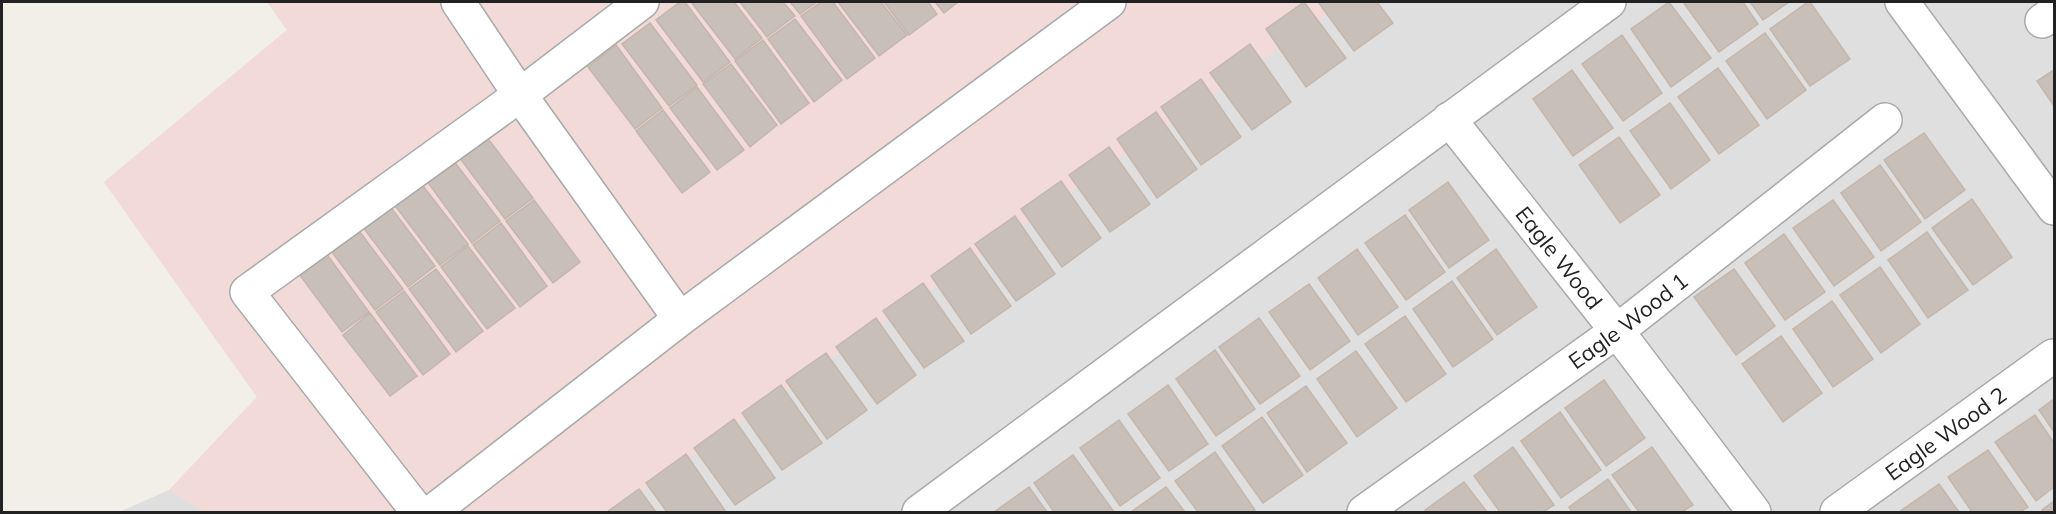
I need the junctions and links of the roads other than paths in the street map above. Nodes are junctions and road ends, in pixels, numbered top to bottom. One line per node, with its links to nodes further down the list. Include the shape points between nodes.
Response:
1 (458, 2): 6 (street)
2 (642, 2): 6 (street)
3 (1109, 2): 10 (street)
4 (1609, 2): 7 (street)
5 (1902, 2): 9 (street)
6 (520, 95): 10 (street); 13 (street, via 247,292)
7 (1449, 119): 11 (street, Eagle Wood); 15 (street)
8 (1885, 120): 11 (street, Eagle Wood 1)
9 (2055, 208)
10 (680, 319): 14 (street)
11 (1617, 331): 16 (street, Eagle Wood 1); 17 (street, Eagle Wood)
12 (2053, 356): 18 (street, Eagle Wood 2)
13 (418, 513)
14 (432, 513)
15 (919, 513)
16 (1364, 513)
17 (1754, 513)
18 (1837, 513)

